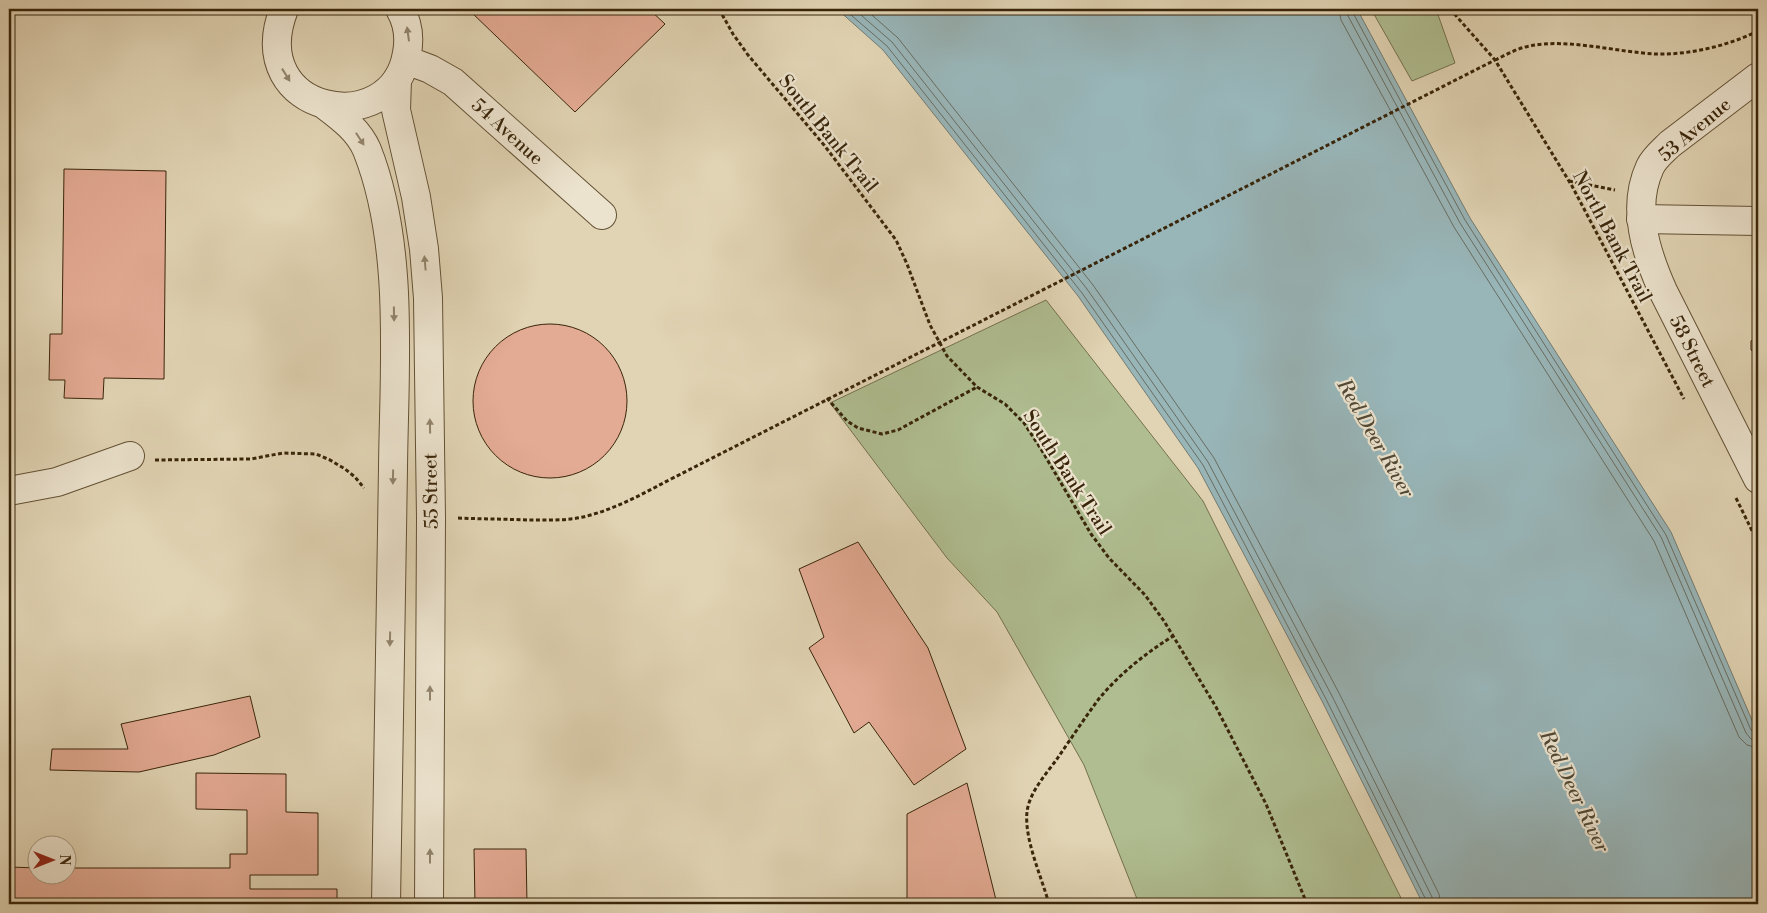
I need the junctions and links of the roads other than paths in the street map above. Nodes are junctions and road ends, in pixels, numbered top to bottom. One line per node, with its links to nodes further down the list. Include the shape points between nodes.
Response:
1 (400, 9): 3 (street, 55 Street, one-way to 1, via 409,40)
2 (276, 15): 5 (street, one-way to 5, via 276,49 281,68 292,85 307,98)
3 (401, 70): 5 (street, via 383,94 365,104 346,108); 6 (street, 54 Avenue, via 435,71 453,82); 13 (street, 55 Street, one-way to 3, via 431,518 428,298 416,197 396,110)
4 (1758, 77): 7 (street, 53 Avenue, via 1670,144 1650,166 1641,199)
5 (326, 106): 12 (street, 55 Street, one-way to 12, via 348,123 366,149 383,205 392,264 394,359)
6 (602, 215)
7 (1641, 219): 8 (street); 10 (street, 58 Street, via 1651,265)
8 (1758, 221)
9 (130, 456): 11 (street, via 57,482)
10 (1758, 479)
11 (9, 491)
12 (386, 904)
13 (429, 904)

